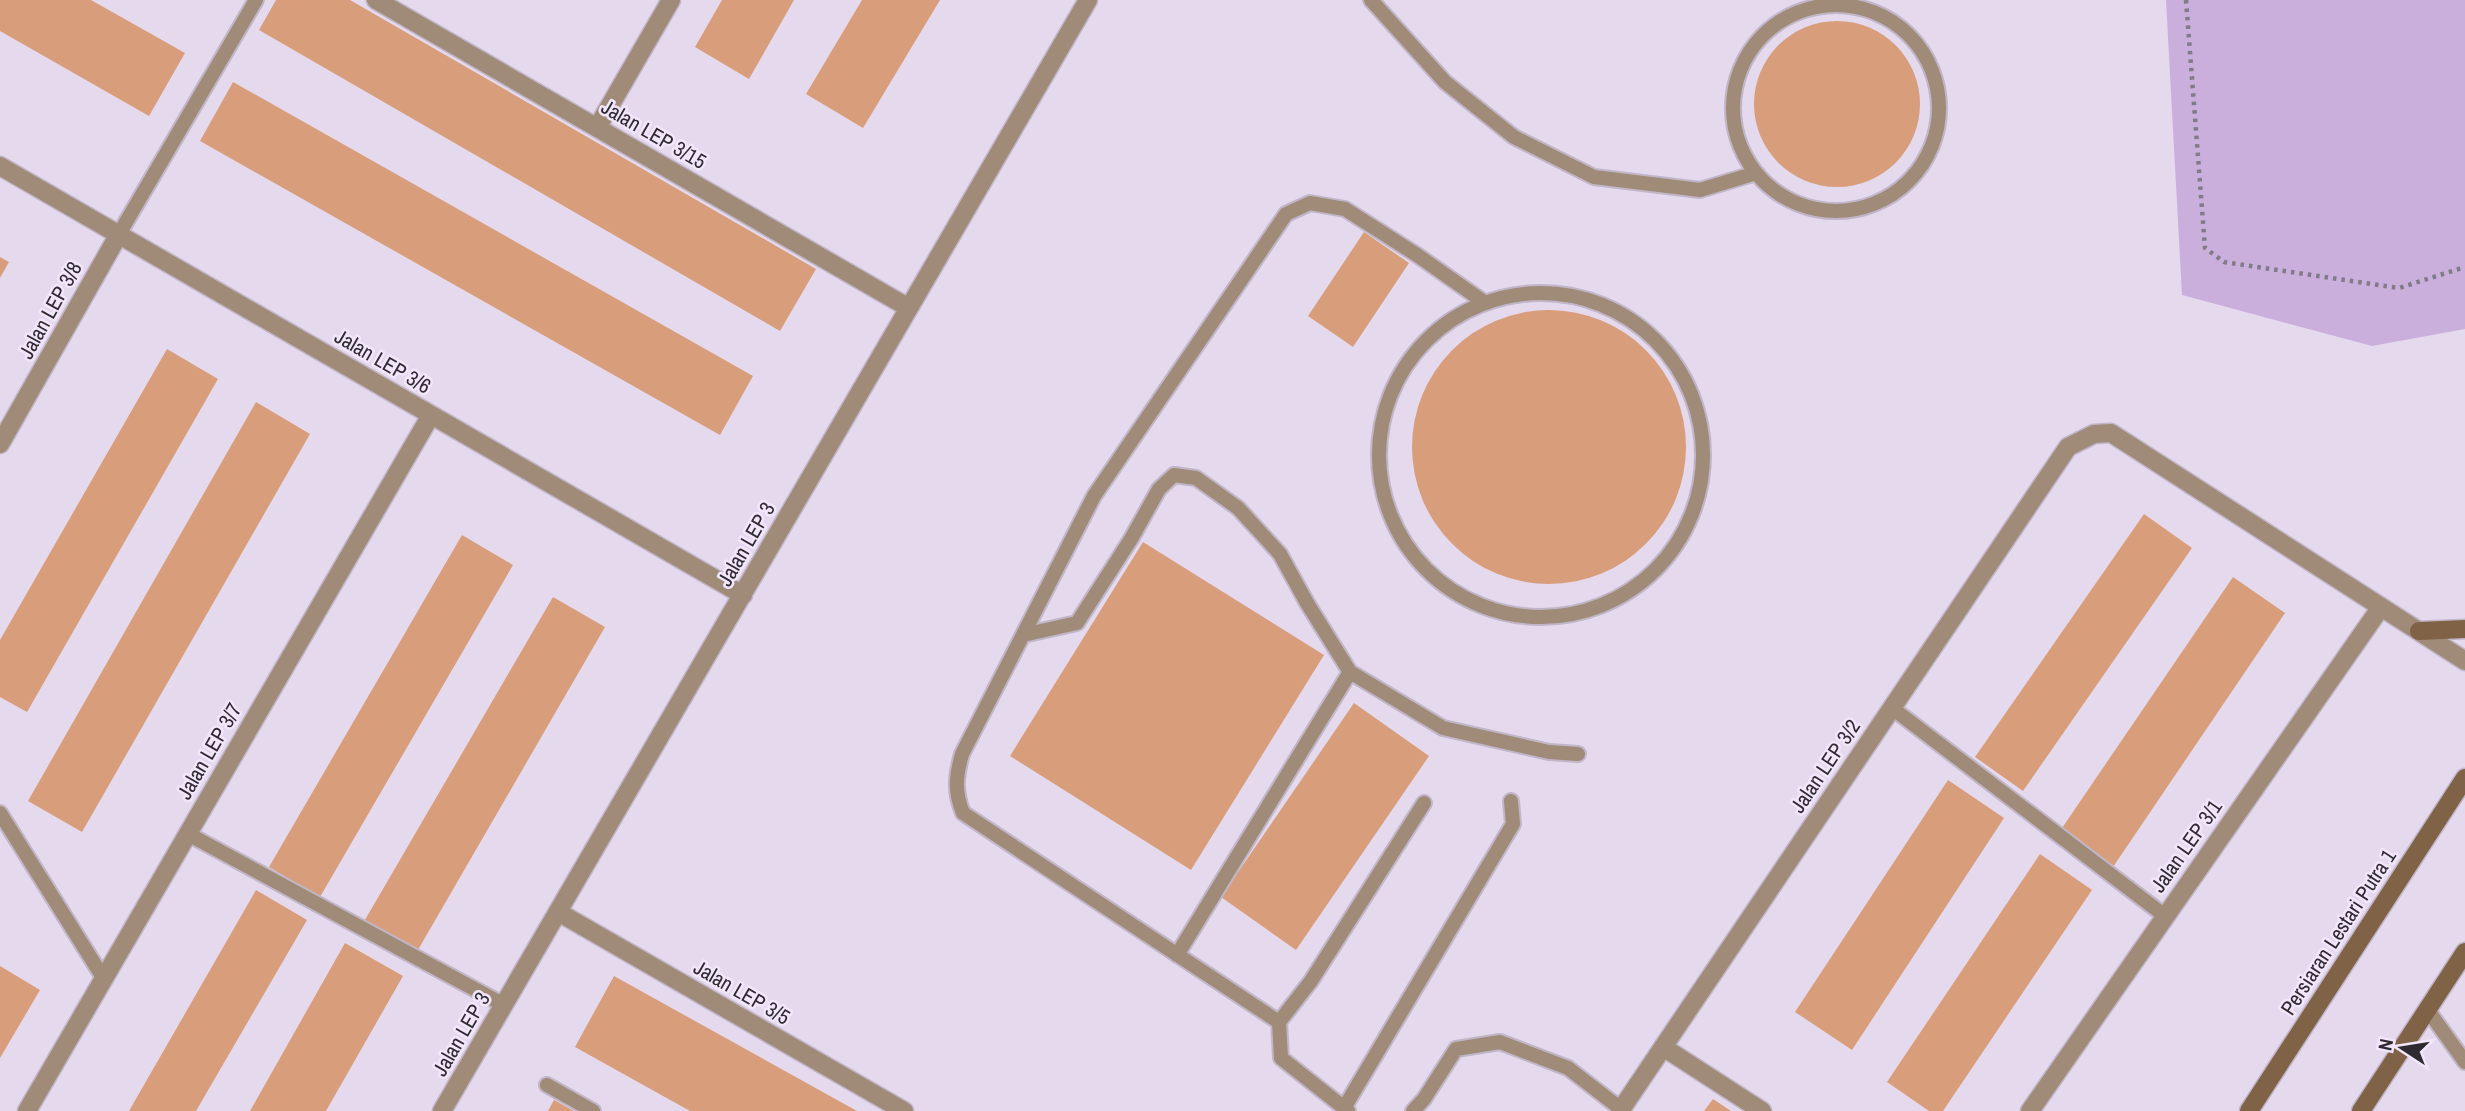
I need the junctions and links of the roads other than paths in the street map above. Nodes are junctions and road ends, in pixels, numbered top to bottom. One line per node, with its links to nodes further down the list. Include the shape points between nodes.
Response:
1 (256, 0): 9 (lane)
2 (376, 0): 6 (street, Jalan LEP 3/15)
3 (671, 0): 6 (street)
4 (1088, 0): 11 (street, Jalan LEP 3)
5 (1371, 0): 8 (lane, via 1445,82 1514,136 1594,177 1700,190)
6 (597, 128): 11 (street, Jalan LEP 3/15)
7 (0, 166): 9 (street, Jalan LEP 3/6)
8 (1756, 173): 8 (lane, via 1743,153 1733,107 1745,60 1776,24 1809,9 1844,5 1890,20 1908,35 1933,75 1938,122 1932,146 1905,185 1885,199 1839,212 1793,203)
9 (119, 234): 12 (street, Jalan LEP 3/6); 13 (street, Jalan LEP 3/8)
10 (1484, 302): 10 (lane, via 1518,293 1553,292 1588,298 1620,311 1649,332 1690,388 1701,422 1704,457 1688,525 1669,556 1644,581 1615,600 1547,618 1479,606 1421,565 1401,537 1387,505 1380,470 1380,435 1388,400 1425,340); 18 (lane, via 1345,209 1310,203 1286,214 1094,496)
11 (909, 308): 14 (street, Jalan LEP 3)
12 (432, 415): 14 (street, Jalan LEP 3/6); 27 (street, Jalan LEP 3/7)
13 (0, 444)
14 (743, 595): 28 (street, Jalan LEP 3)
15 (2381, 607): 17 (street); 21 (street, Jalan LEP 3/2, via 2111,433 2094,434 2068,447); 29 (street, Jalan LEP 3/1)
16 (2465, 629): 17 (street)
17 (2419, 631): 19 (street)
18 (1023, 635): 20 (lane, via 1077,623 1159,489 1174,475 1196,478 1238,508 1280,554); 31 (lane, via 962,754 955,778 963,813)
19 (2465, 661)
20 (1350, 672): 22 (lane, via 1443,728 1549,752); 31 (lane)
21 (1892, 708): 29 (lane); 36 (street, Jalan LEP 3/2)
22 (1578, 754)
23 (2465, 778): 49 (street, Persiaran Lestari Putra 1)
24 (1511, 801): 39 (lane, via 1513,824)
25 (1424, 803): 35 (lane, via 1311,981)
26 (0, 813): 32 (lane)
27 (188, 834): 32 (street, Jalan LEP 3/7); 33 (lane)
28 (558, 912): 33 (street, Jalan LEP 3); 45 (street, Jalan LEP 3/5)
29 (2165, 916): 48 (street, Jalan LEP 3/1)
30 (2465, 952): 34 (street)
31 (1177, 955): 35 (lane)
32 (104, 979): 42 (street, Jalan LEP 3/7)
33 (504, 1005): 43 (street, Jalan LEP 3)
34 (2427, 1009): 37 (lane); 41 (street)
35 (1279, 1022): 39 (lane, via 1281,1058)
36 (1663, 1047): 40 (street, Jalan LEP 3/2); 47 (street)
37 (2465, 1062)
38 (547, 1085): 44 (lane)
39 (1346, 1110)
40 (1621, 1110): 46 (lane, via 1568,1068 1500,1042 1456,1049)
41 (2362, 1110)
42 (27, 1111)
43 (442, 1111)
44 (593, 1111)
45 (904, 1111)
46 (1413, 1111)
47 (1762, 1111)
48 (2030, 1111)
49 (2249, 1111)

